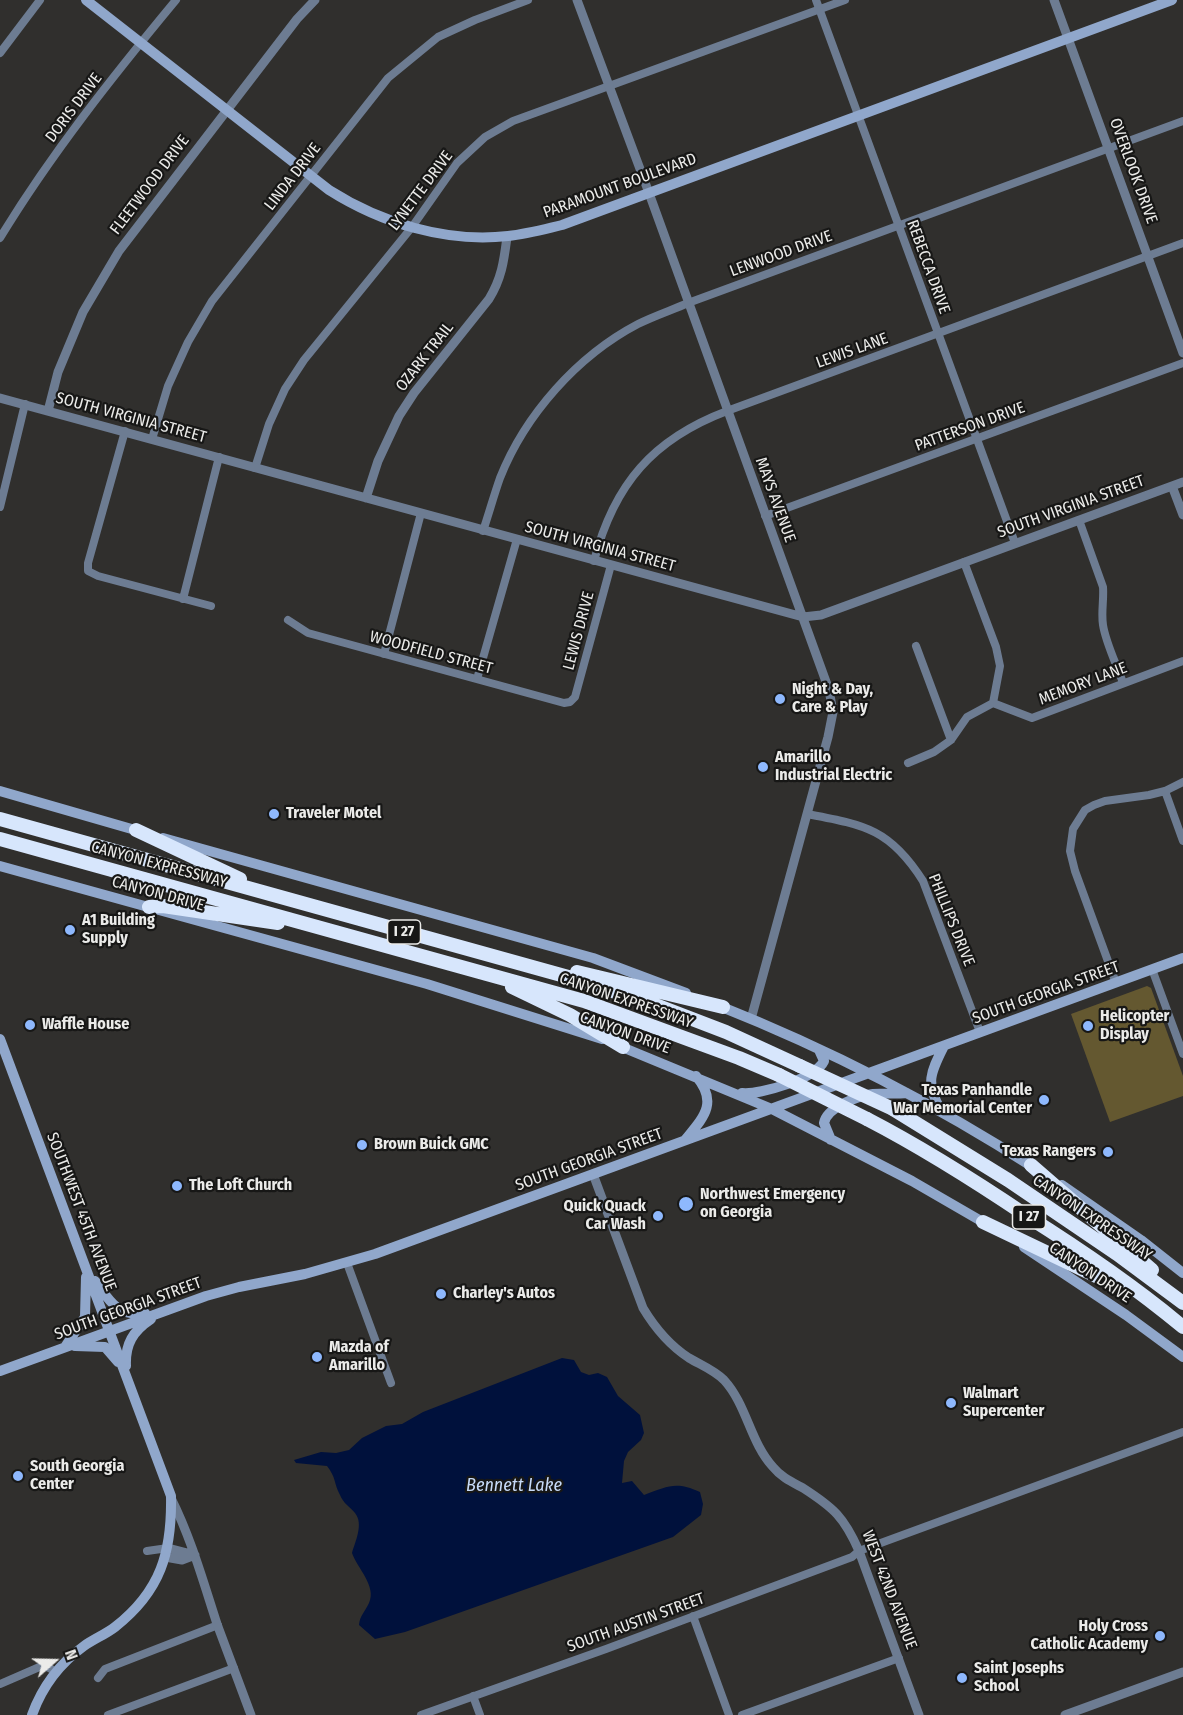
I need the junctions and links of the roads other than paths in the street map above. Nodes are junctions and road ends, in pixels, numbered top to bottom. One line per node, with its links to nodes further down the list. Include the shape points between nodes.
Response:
1 (40, 0): 14 (street)
2 (86, 0): 13 (main road, PARAMOUNT BOULEVARD)
3 (176, 0): 13 (street, DORIS DRIVE)
4 (315, 0): 16 (street, FLEETWOOD DRIVE)
5 (528, 0): 20 (street, LINDA DRIVE, via 438,37 415,55 388,78)
6 (577, 0): 15 (street, MAYS AVENUE)
7 (816, 0): 11 (street, REBECCA DRIVE)
8 (845, 0): 11 (street, LYNETTE DRIVE)
9 (1054, 0): 12 (street, OVERLOOK DRIVE)
10 (1172, 0): 12 (main road, PARAMOUNT BOULEVARD)
11 (820, 9): 15 (street, LYNETTE DRIVE); 17 (street, REBECCA DRIVE)
12 (1068, 38): 17 (main road, PARAMOUNT BOULEVARD); 19 (street, OVERLOOK DRIVE)
13 (141, 42): 16 (main road, PARAMOUNT BOULEVARD); 25 (street, DORIS DRIVE, via 28,191)
14 (0, 53)
15 (609, 87): 21 (street, MAYS AVENUE); 23 (street, LYNETTE DRIVE, via 513,121 485,137 457,163)
16 (226, 109): 20 (main road, PARAMOUNT BOULEVARD); 34 (street, FLEETWOOD DRIVE, via 119,251 83,312 58,372)
17 (858, 115): 21 (main road, PARAMOUNT BOULEVARD); 22 (street, REBECCA DRIVE)
18 (1183, 121): 19 (street, LENWOOD DRIVE)
19 (1109, 148): 22 (street, LENWOOD DRIVE); 27 (street, OVERLOOK DRIVE)
20 (311, 175): 23 (main road, PARAMOUNT BOULEVARD, via 368,213); 37 (street, LINDA DRIVE, via 212,301 168,386)
21 (649, 193): 24 (main road, PARAMOUNT BOULEVARD, via 562,225); 28 (street, MAYS AVENUE)
22 (898, 226): 28 (street, LENWOOD DRIVE); 29 (street, REBECCA DRIVE)
23 (412, 227): 24 (main road, PARAMOUNT BOULEVARD, via 459,236); 40 (street, LYNETTE DRIVE, via 285,389)
24 (507, 237): 43 (street, OZARK TRAIL, via 498,285 399,416)
25 (0, 238)
26 (1183, 243): 27 (street, LEWIS LANE)
27 (1148, 256): 29 (street, LEWIS LANE); 30 (street, OVERLOOK DRIVE)
28 (688, 303): 35 (street, MAYS AVENUE); 49 (street, LENWOOD DRIVE, via 638,324 603,346 544,403 517,443)
29 (938, 333): 35 (street, LEWIS LANE); 38 (street, REBECCA DRIVE)
30 (1183, 353)
31 (1183, 363): 38 (street, PATTERSON DRIVE)
32 (0, 398): 33 (street, SOUTH VIRGINIA STREET)
33 (26, 404): 34 (street, SOUTH VIRGINIA STREET); 44 (street)
34 (48, 411): 36 (street, SOUTH VIRGINIA STREET)
35 (727, 411): 47 (street, MAYS AVENUE); 52 (street, LEWIS LANE, via 689,427 637,470 610,511)
36 (125, 431): 37 (street, SOUTH VIRGINIA STREET); 55 (street, via 88,571)
37 (152, 439): 39 (street, SOUTH VIRGINIA STREET)
38 (976, 439): 47 (street, PATTERSON DRIVE); 51 (street, REBECCA DRIVE)
39 (219, 457): 40 (street, SOUTH VIRGINIA STREET); 55 (street)
40 (255, 468): 43 (street, SOUTH VIRGINIA STREET)
41 (1183, 482): 42 (street, SOUTH VIRGINIA STREET)
42 (1172, 486): 46 (street); 48 (street, SOUTH VIRGINIA STREET)
43 (366, 498): 45 (street, SOUTH VIRGINIA STREET)
44 (0, 507)
45 (421, 513): 49 (street, SOUTH VIRGINIA STREET); 60 (street)
46 (1183, 515)
47 (765, 516): 57 (street, MAYS AVENUE)
48 (1079, 520): 51 (street, SOUTH VIRGINIA STREET); 63 (street, via 1103,587 1103,628)
49 (483, 531): 50 (street, SOUTH VIRGINIA STREET)
50 (517, 540): 52 (street, SOUTH VIRGINIA STREET); 62 (street)
51 (1015, 543): 53 (street, SOUTH VIRGINIA STREET)
52 (594, 561): 54 (street, SOUTH VIRGINIA STREET)
53 (964, 562): 57 (street, SOUTH VIRGINIA STREET, via 821,615); 65 (street, via 1000,666)
54 (611, 566): 57 (street, SOUTH VIRGINIA STREET); 64 (street, LEWIS DRIVE, via 575,697)
55 (183, 599): 56 (street)
56 (211, 606)
57 (802, 617): 71 (street, MAYS AVENUE, via 829,690 833,712)
58 (288, 620): 60 (street, WOODFIELD STREET, via 308,633)
59 (916, 646): 66 (street)
60 (384, 654): 62 (street, WOODFIELD STREET)
61 (1183, 661): 63 (street, MEMORY LANE)
62 (477, 679): 64 (street, WOODFIELD STREET)
63 (1123, 683): 65 (street, MEMORY LANE, via 1032,718)
64 (570, 702)
65 (993, 704): 66 (street, via 967,717)
66 (951, 740): 67 (street)
67 (908, 763)
68 (1183, 782): 70 (street)
69 (0, 791): 73 (main road)
70 (1165, 791): 75 (street); 84 (street, via 1094,805 1085,810 1073,829 1070,851 1075,871)
71 (807, 814): 86 (street, MAYS AVENUE); 87 (street, PHILLIPS DRIVE, via 862,826 882,836 910,861 923,881)
72 (0, 819): 78 (highway, CANYON EXPRESSWAY / I 27)
73 (136, 830): 78 (highway, via 239,879); 85 (main road, via 593,958)
74 (0, 839): 79 (highway, CANYON EXPRESSWAY / I 27)
75 (1183, 841)
76 (0, 866): 77 (main road, CANYON DRIVE)
77 (149, 907): 79 (highway, via 183,908); 90 (main road, CANYON DRIVE, via 427,984)
78 (321, 909): 81 (highway, CANYON EXPRESSWAY / I 27)
79 (337, 932): 83 (highway, CANYON EXPRESSWAY / I 27)
80 (1183, 958): 82 (main road, SOUTH GEORGIA STREET)
81 (505, 960): 85 (highway, via 526,961); 107 (highway, CANYON EXPRESSWAY / I 27, bridge, via 653,1004 726,1032 893,1109 1008,1180)
82 (1152, 969): 84 (main road, SOUTH GEORGIA STREET); 92 (street)
83 (483, 973): 90 (highway, via 570,1015); 109 (highway, CANYON EXPRESSWAY / I 27, bridge, via 585,1001 779,1075 950,1166)
84 (1116, 983): 87 (main road, SOUTH GEORGIA STREET)
85 (723, 1007): 86 (main road)
86 (751, 1019): 91 (main road)
87 (980, 1032): 89 (main road, SOUTH GEORGIA STREET)
88 (0, 1039): 105 (main road, SOUTHWEST 45TH AVENUE)
89 (944, 1046): 93 (main road, SOUTH GEORGIA STREET); 98 (main road, via 930,1083)
90 (623, 1047): 94 (main road, CANYON DRIVE)
91 (819, 1050): 93 (main road); 95 (main road, via 824,1063 798,1079 765,1092)
92 (1183, 1054)
93 (869, 1073): 96 (main road); 97 (main road, SOUTH GEORGIA STREET)
94 (696, 1076): 95 (main road, CANYON DRIVE); 100 (main road, via 703,1085 708,1106 704,1117)
95 (736, 1093): 97 (main road, CANYON DRIVE)
96 (908, 1093): 98 (main road); 99 (main road, via 872,1094 836,1108 828,1113 824,1123)
97 (772, 1109): 99 (main road, CANYON DRIVE); 100 (main road, SOUTH GEORGIA STREET)
98 (940, 1110): 101 (main road)
99 (831, 1140): 103 (main road, CANYON DRIVE)
100 (683, 1141): 102 (main road, SOUTH GEORGIA STREET)
101 (1031, 1165): 106 (main road, via 1100,1210); 107 (highway, via 1149,1266)
102 (593, 1174): 104 (main road, SOUTH GEORGIA STREET); 121 (street, WEST 42ND AVENUE, via 643,1308 655,1328 689,1358 724,1380 773,1467 834,1510 849,1528)
103 (983, 1222): 109 (highway); 114 (main road, CANYON DRIVE)
104 (347, 1263): 110 (main road, SOUTH GEORGIA STREET, via 239,1287); 117 (street)
105 (87, 1270): 110 (main road, via 119,1310 141,1314); 112 (main road, SOUTHWEST 45TH AVENUE); 113 (main road, via 85,1317)
106 (1183, 1273)
107 (1168, 1290): 108 (highway, CANYON EXPRESSWAY / I 27)
108 (1183, 1303)
109 (1161, 1309): 111 (highway, CANYON EXPRESSWAY / I 27)
110 (164, 1310): 112 (main road, SOUTH GEORGIA STREET); 116 (main road, via 128,1342)
111 (1183, 1327)
112 (110, 1330): 113 (main road, SOUTH GEORGIA STREET); 116 (main road, SOUTHWEST 45TH AVENUE)
113 (65, 1347): 115 (main road, SOUTH GEORGIA STREET); 116 (main road, via 105,1347)
114 (1183, 1357)
115 (0, 1371)
116 (126, 1375): 119 (main road, SOUTHWEST 45TH AVENUE)
117 (391, 1383)
118 (1183, 1432): 121 (street, SOUTH AUSTIN STREET)
119 (171, 1496): 122 (main road); 123 (street)
120 (147, 1551): 122 (street)
121 (859, 1551): 126 (street, SOUTH AUSTIN STREET, via 852,1557); 128 (street, WEST 42ND AVENUE)
122 (166, 1553): 123 (street); 124 (street); 130 (main road, via 147,1594 127,1617 79,1650)
123 (195, 1555): 124 (street); 125 (street)
124 (182, 1560): 125 (street, via 196,1567)
125 (203, 1579): 127 (street)
126 (693, 1616): 134 (street, SOUTH AUSTIN STREET); 140 (street)
127 (218, 1625): 129 (street); 132 (street, via 105,1668)
128 (899, 1658): 141 (street); 142 (street, WEST 42ND AVENUE)
129 (234, 1668): 136 (street); 137 (street)
130 (56, 1672): 133 (street, via 44,1665); 135 (main road)
131 (1183, 1672): 143 (street)
132 (98, 1678)
133 (0, 1684)
134 (473, 1696): 138 (street, SOUTH AUSTIN STREET); 139 (street)
135 (32, 1715)
136 (108, 1715)
137 (251, 1715)
138 (421, 1715)
139 (480, 1715)
140 (729, 1715)
141 (742, 1715)
142 (919, 1715)
143 (1065, 1715)

